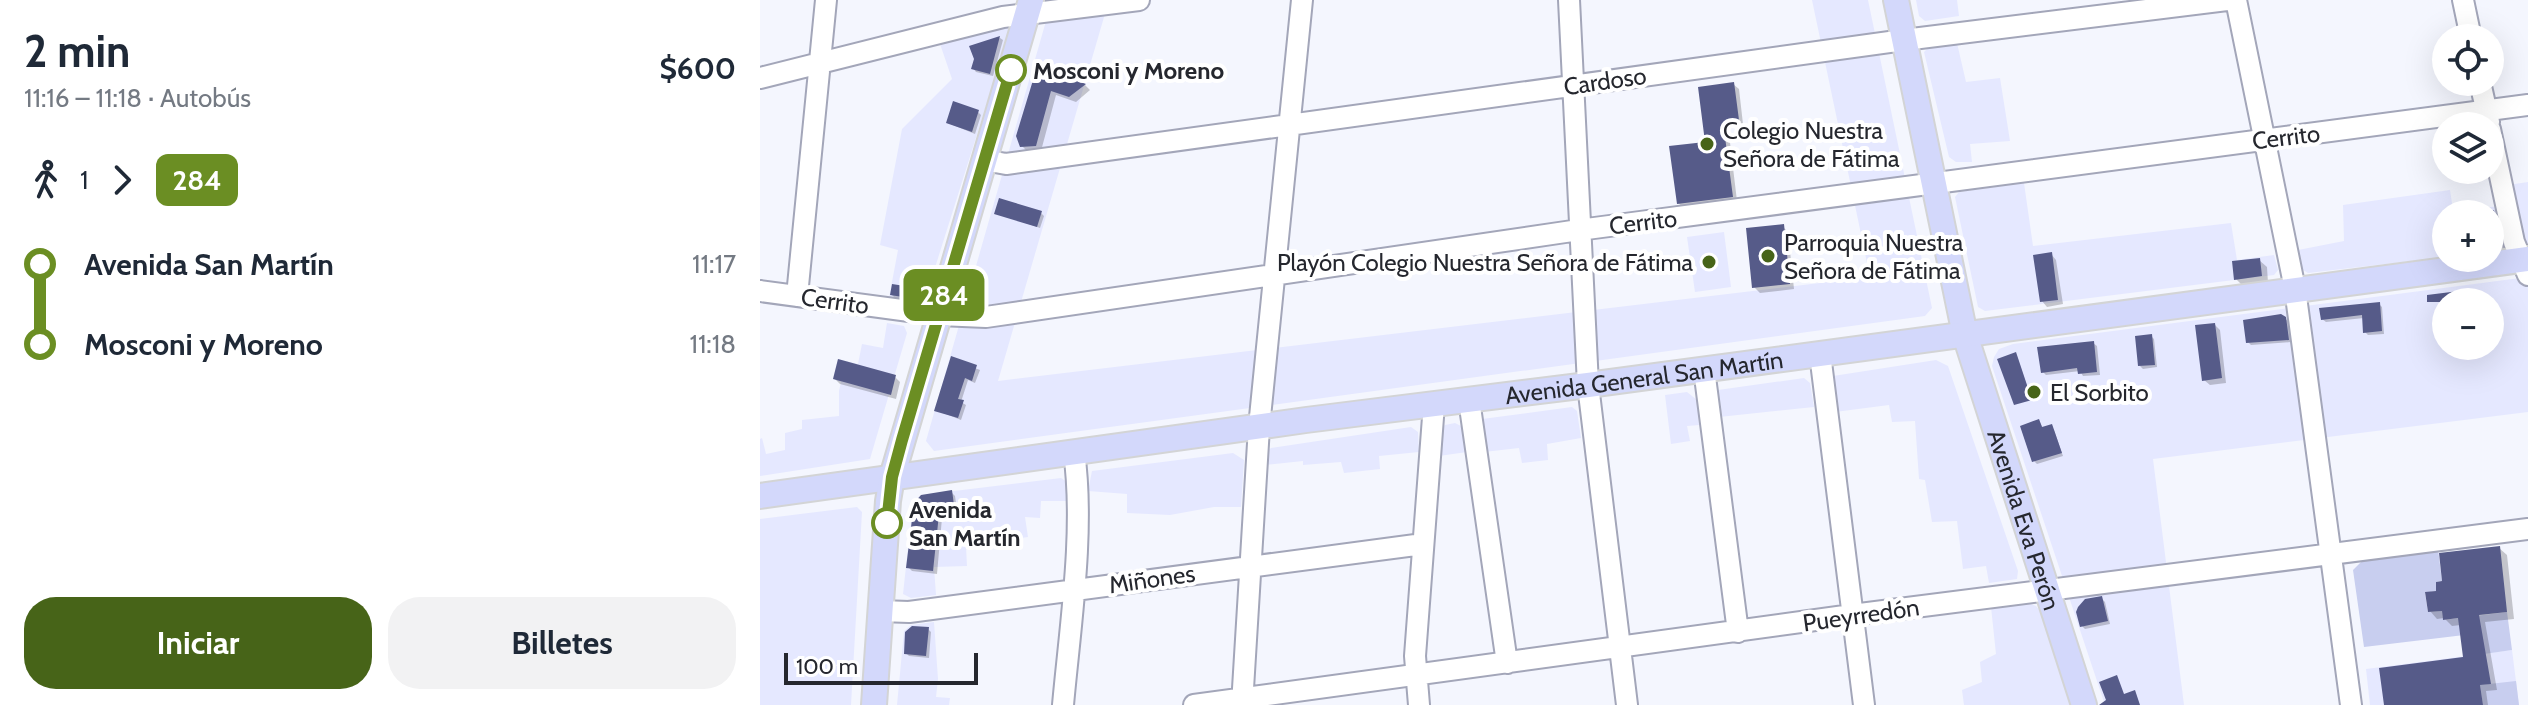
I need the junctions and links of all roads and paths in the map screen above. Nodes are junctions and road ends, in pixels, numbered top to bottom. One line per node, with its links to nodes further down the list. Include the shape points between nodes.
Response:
1 (826, 0): 12 (street)
2 (1139, 0): 9 (street)
3 (1302, 0): 17 (street)
4 (1569, 0): 14 (street)
5 (1896, 0): 11 (main road, Avenida Eva Perón)
6 (2227, 0): 11 (street, Cardoso)
7 (2236, 0): 19 (street)
8 (2463, 0): 10 (street)
9 (1029, 7): 12 (street); 20 (main road)
10 (2468, 24)
11 (1904, 40): 14 (street, Cardoso); 21 (main road, Avenida Eva Perón)
12 (821, 63): 13 (street); 28 (street)
13 (760, 78)
14 (1572, 85): 17 (street, Cardoso); 23 (street)
15 (2528, 105): 16 (street, Cerrito)
16 (2504, 115)
17 (1289, 126): 20 (street, Cardoso, via 1006,164); 25 (street)
18 (2432, 126): 19 (street, Cerrito)
19 (2264, 139): 21 (street, Cerrito); 26 (street)
20 (984, 160): 29 (main road)
21 (1933, 184): 23 (street, Cerrito); 30 (main road, Avenida Eva Perón)
22 (2502, 184): 24 (street, via 2514,242)
23 (1579, 230): 25 (street, Cerrito); 33 (street)
24 (2525, 265): 26 (main road, Avenida General San Martín)
25 (1275, 274): 29 (street, Cerrito, via 986,317); 36 (street)
26 (2295, 289): 30 (main road, Avenida General San Martín); 42 (street)
27 (760, 291): 28 (street, Cerrito)
28 (797, 296): 29 (street, Cerrito)
29 (939, 315): 38 (main road)
30 (1965, 335): 31 (main road, Avenida General San Martín); 45 (main road, Avenida Eva Perón)
31 (1820, 354): 32 (main road, Avenida General San Martín); 47 (street)
32 (1704, 369): 33 (main road, Avenida General San Martín); 48 (street)
33 (1588, 385): 34 (main road, Avenida General San Martín); 49 (street)
34 (1469, 400): 35 (main road, Avenida General San Martín); 50 (street)
35 (1434, 404): 36 (main road, Avenida General San Martín); 41 (street)
36 (1259, 427): 37 (main road, Avenida General San Martín); 43 (street)
37 (1074, 452): 38 (main road, Avenida General San Martín); 44 (street)
38 (892, 477): 39 (main road, Avenida General San Martín); 46 (main road)
39 (760, 496)
40 (2528, 529): 42 (street, Pueyrredón)
41 (1423, 544): 43 (street, Miñones); 51 (street)
42 (2331, 554): 45 (street, Pueyrredón); 60 (street)
43 (1251, 566): 44 (street, Miñones); 52 (street)
44 (1074, 590): 46 (street, Miñones, via 909,612); 54 (street)
45 (2046, 590): 47 (street, Pueyrredón); 59 (main road, Avenida Eva Perón)
46 (880, 611): 53 (main road)
47 (1852, 615): 48 (street, Pueyrredón); 58 (street)
48 (1738, 632): 49 (street, Pueyrredón)
49 (1620, 648): 50 (street, Pueyrredón); 57 (street)
50 (1507, 663): 51 (street, Pueyrredón)
51 (1418, 675): 52 (street, Pueyrredón); 56 (street)
52 (1242, 702): 55 (street, Pueyrredón)
53 (874, 705)
54 (1063, 705)
55 (1194, 705)
56 (1419, 705)
57 (1627, 705)
58 (1864, 705)
59 (2084, 705)
60 (2351, 705)

